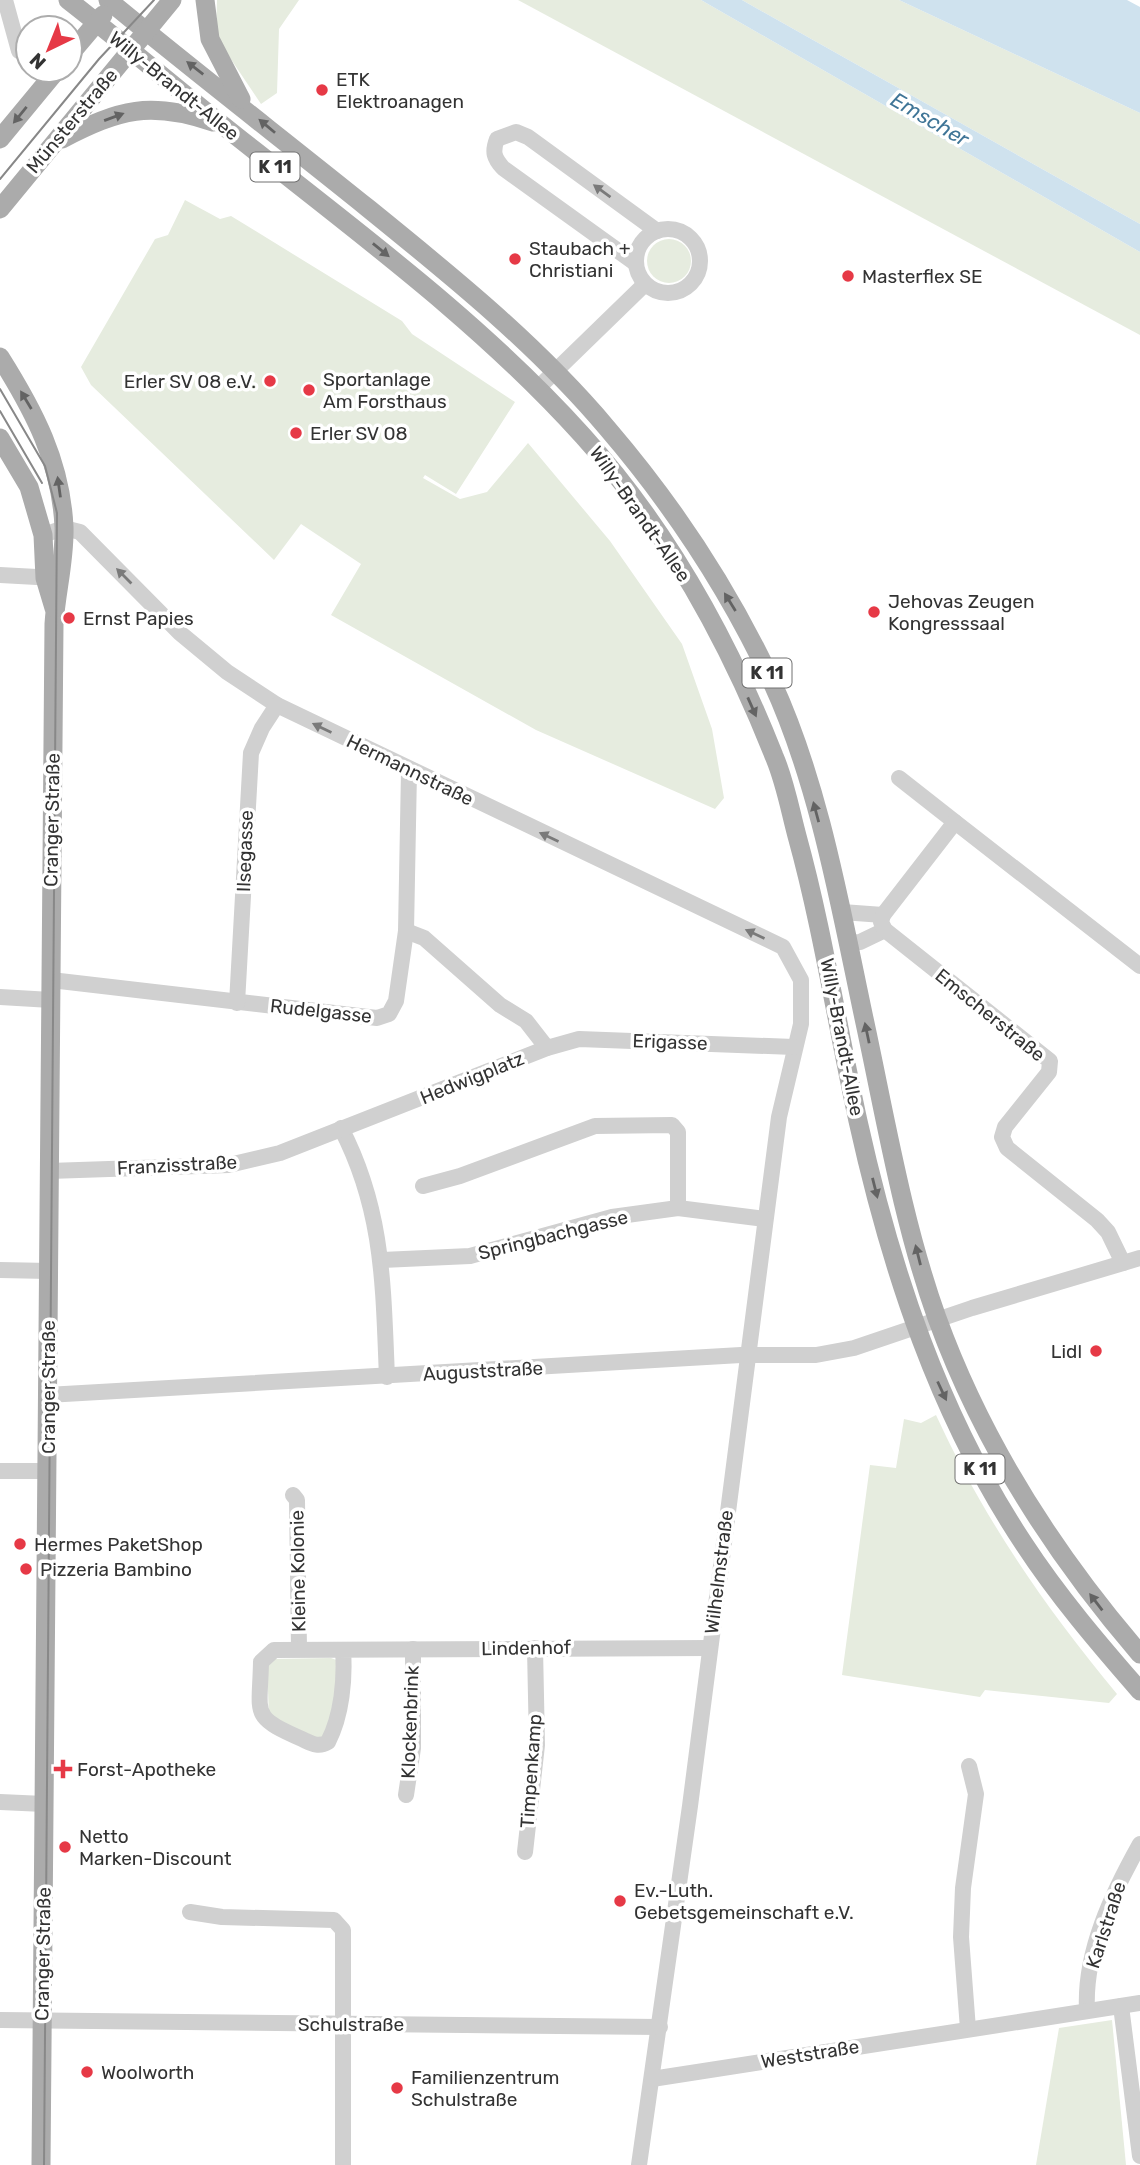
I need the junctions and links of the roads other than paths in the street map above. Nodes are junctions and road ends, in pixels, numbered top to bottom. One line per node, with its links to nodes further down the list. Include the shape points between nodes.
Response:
1 (5, 0): 8 (street)
2 (68, 0): 6 (main road, Willy-Brandt-Allee)
3 (172, 0): 7 (main road, Münsterstraße)
4 (205, 0): 12 (main road, via 210,39)
5 (113, 1): 6 (main road); 7 (main road, Willy-Brandt-Allee)
6 (96, 23): 9 (main road); 10 (main road, Willy-Brandt-Allee)
7 (147, 30): 10 (main road, Münsterstraße); 12 (main road, Willy-Brandt-Allee / K 11, one-way to 7)
8 (14, 33)
9 (84, 37)
10 (130, 50): 13 (main road, Willy-Brandt-Allee / K 11); 15 (main road, Münsterstraße)
11 (45, 84): 14 (main road, one-way to 14)
12 (244, 106): 21 (main road, Willy-Brandt-Allee / K 11, one-way to 12, via 462,284)
13 (223, 125): 15 (main road, one-way to 13, via 132,110 159,109); 22 (main road, Willy-Brandt-Allee / K 11, one-way to 22, via 421,283)
14 (0, 139)
15 (52, 145): 16 (main road, Münsterstraße)
16 (0, 209)
17 (657, 231): 18 (street, via 645,240); 18 (street, one-way to 18, via 528,137 516,132 497,139 494,159 503,168); 19 (street, via 671,229 688,237 695,244 700,264 683,290 662,293)
18 (635, 263): 19 (street)
19 (645, 284): 21 (street)
20 (0, 357): 24 (main road, Cranger Straße, one-way to 20, via 58,478 48,445)
21 (555, 372): 22 (street); 32 (main road, Willy-Brandt-Allee / K 11, one-way to 21, via 804,767 774,686 736,611 675,513)
22 (538, 388): 54 (main road, Willy-Brandt-Allee / K 11, one-way to 54, via 588,441 654,528 716,628 776,760 811,886 879,1205)
23 (0, 438): 25 (main road, Cranger Straße, via 29,488)
24 (64, 528): 25 (street); 27 (main road, Cranger Straße); 28 (street, Hermannstraße, one-way to 24, via 180,633 80,532)
25 (43, 535): 27 (main road, Cranger Straße)
26 (0, 575): 27 (street)
27 (53, 578): 38 (main road, Cranger Straße)
28 (277, 705): 29 (street, Hermannstraße, one-way to 28); 40 (street, Ilsegasse, via 251,753)
29 (409, 771): 34 (street, Rudelgasse); 37 (street, Hermannstraße, one-way to 29, via 783,947)
30 (899, 778): 31 (street)
31 (955, 822): 33 (street); 36 (street)
32 (842, 912): 33 (street); 35 (main road, Willy-Brandt-Allee / K 11)
33 (884, 922): 35 (street, via 860,942); 50 (street, Emscherstraße, via 1049,1061 1049,1072 1002,1137 1007,1149 1097,1220)
34 (406, 931): 40 (street, Rudelgasse, via 397,1001 389,1014 377,1018); 42 (street, Hedwigplatz, via 424,938 500,1005 526,1021)
35 (848, 943): 53 (main road, Willy-Brandt-Allee / K 11, one-way to 35, via 911,1227)
36 (1140, 966)
37 (801, 980): 41 (street, Wilhelmstraße, via 801,1024)
38 (51, 990): 39 (street, Rudelgasse); 40 (street, Rudelgasse); 44 (main road, Cranger Straße)
39 (0, 997)
40 (237, 1003)
41 (794, 1047): 42 (street, Erigasse, via 579,1039); 47 (street, Wilhelmstraße)
42 (547, 1048): 43 (street, Hedwigplatz)
43 (341, 1128): 44 (street, Franzisstraße, via 280,1153 229,1165); 49 (street, via 374,1212)
44 (49, 1171): 52 (main road, Cranger Straße)
45 (423, 1186): 46 (street, via 596,1126 672,1125 678,1132)
46 (678, 1208): 47 (street, Springbachgasse); 49 (street, Springbachgasse, via 612,1217 470,1256)
47 (765, 1219): 55 (street, Wilhelmstraße)
48 (1140, 1258): 50 (street)
49 (382, 1260): 56 (street)
50 (1124, 1264): 53 (street)
51 (0, 1270): 52 (street)
52 (49, 1271): 57 (main road, Cranger Straße)
53 (938, 1320): 54 (street); 66 (main road, Willy-Brandt-Allee / K 11, one-way to 53, via 1093,1598 1017,1487)
54 (916, 1328): 55 (street, Auguststraße, via 816,1355); 67 (main road, Willy-Brandt-Allee / K 11, one-way to 67, via 975,1461 1022,1542 1063,1600)
55 (748, 1355): 56 (street, Auguststraße); 62 (street, Wilhelmstraße)
56 (387, 1377): 57 (street, Auguststraße)
57 (47, 1395): 59 (main road, Cranger Straße)
58 (0, 1471): 59 (street)
59 (48, 1471): 71 (main road, Cranger Straße)
60 (293, 1495): 63 (street, Kleine Kolonie, via 297,1500)
61 (535, 1647): 62 (street, Lindenhof); 64 (street, Lindenhof); 73 (street, Timpenkamp, via 537,1745)
62 (709, 1648): 81 (street, Wilhelmstraße)
63 (299, 1649): 65 (street, Lindenhof); 65 (street, Lindenhof, via 274,1650 261,1662 260,1709 268,1724 316,1745 328,1742 334,1730 342,1693)
64 (412, 1649): 65 (street, Lindenhof); 69 (street, Klockenbrink, via 413,1748)
65 (343, 1650)
66 (1140, 1654)
67 (1140, 1691)
68 (969, 1766): 82 (street, via 976,1794 962,1888 961,1937)
69 (406, 1795)
70 (0, 1802): 71 (street)
71 (44, 1804): 79 (main road, Cranger Straße)
72 (1140, 1844): 77 (street, Karlstraße, via 1114,1892 1101,1929 1086,1992)
73 (525, 1852)
74 (190, 1912): 80 (street, via 334,1920 344,1930)
75 (1140, 2003): 76 (street, Weststraße)
76 (1121, 2006): 77 (street, Weststraße); 84 (street)
77 (1087, 2010): 82 (street, Weststraße)
78 (0, 2020): 79 (street, Schulstraße)
79 (42, 2022): 80 (street, Schulstraße); 85 (main road, Cranger Straße)
80 (344, 2024): 81 (street, Schulstraße); 86 (street)
81 (660, 2027): 83 (street, Wilhelmstraße)
82 (968, 2029): 83 (street, Weststraße)
83 (652, 2079): 87 (street, Wilhelmstraße)
84 (1140, 2157)
85 (41, 2165)
86 (343, 2165)
87 (639, 2165)

